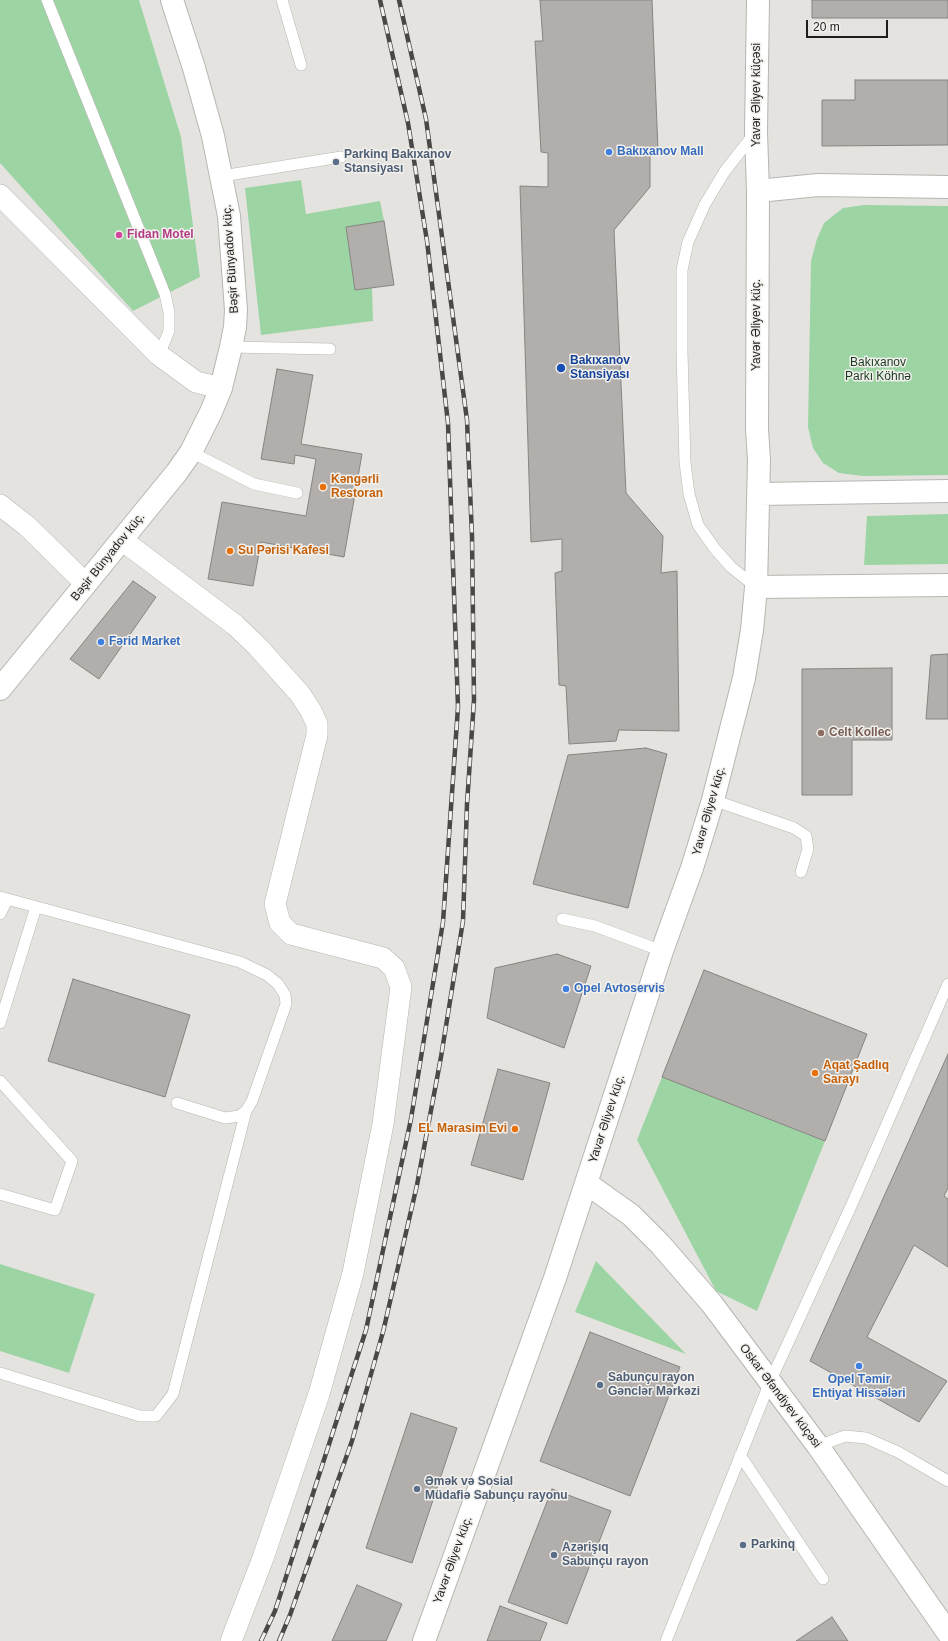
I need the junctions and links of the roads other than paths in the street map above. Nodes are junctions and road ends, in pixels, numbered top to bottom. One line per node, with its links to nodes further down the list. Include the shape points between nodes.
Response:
1 (47, 0): 14 (lane, via 165,294 169,312 169,331)
2 (282, 0): 5 (lane)
3 (758, 0): 6 (street, Yavər Əliyev küçəsi)
4 (175, 1): 8 (street, Bəşir Bünyadov küç.)
5 (301, 65)
6 (756, 132): 10 (street, Yavər Əliyev küçəsi); 24 (lane, via 725,171 705,204 688,242 682,270 685,462 689,494 698,525 715,549 730,567)
7 (341, 157): 8 (lane)
8 (222, 176): 12 (street, Bəşir Bünyadov küç., via 229,216 235,286 235,327)
9 (948, 187): 10 (street, via 818,185)
10 (758, 191): 19 (street, Yavər Əliyev küç.)
11 (0, 195): 14 (street)
12 (231, 347): 13 (lane); 15 (street, Bəşir Bünyadov küç.)
13 (330, 348)
14 (159, 355): 15 (street, via 196,382)
15 (221, 388): 16 (street, Bəşir Bünyadov küç.)
16 (191, 452): 18 (lane, via 254,484); 21 (street, Bəşir Bünyadov küç.)
17 (948, 491): 19 (street)
18 (297, 493)
19 (759, 494): 24 (street, Yavər Əliyev küç.)
20 (0, 505): 22 (street, via 27,526)
21 (122, 540): 22 (street, Bəşir Bünyadov küç.); 47 (street, via 235,625 300,694 311,711 317,724 317,735 275,904 280,923 291,934 383,958 394,968 401,987 383,1124 353,1273 319,1394 263,1558)
22 (86, 584): 25 (street, Bəşir Bünyadov küç.)
23 (948, 585): 24 (street)
24 (756, 587): 26 (street, Yavər Əliyev küç., via 744,678)
25 (0, 689)
26 (713, 800): 27 (lane, via 794,828 806,836 808,849); 32 (street, Yavər Əliyev küç.)
27 (801, 872)
28 (4, 899): 29 (lane); 30 (lane)
29 (36, 907): 34 (lane); 37 (lane, via 240,962 267,974 278,984 285,995 286,1004 252,1101)
30 (0, 914)
31 (562, 920): 32 (lane, via 606,929)
32 (662, 951): 38 (street, Yavər Əliyev küç.)
33 (948, 984): 41 (lane, via 852,1204)
34 (0, 1021)
35 (0, 1081): 39 (lane, via 72,1161 55,1210)
36 (177, 1103): 37 (lane, via 225,1118 239,1116)
37 (246, 1111): 40 (lane, via 173,1394 156,1416 140,1416)
38 (586, 1183): 41 (street, Oskar Əfəndiyev küçəsi, via 631,1215 660,1244 712,1304); 48 (street, Yavər Əliyev küç., via 555,1278)
39 (0, 1194)
40 (0, 1373)
41 (770, 1382): 42 (street, Oskar Əfəndiyev küçəsi); 43 (lane)
42 (818, 1446): 44 (lane, via 844,1436 866,1438 898,1452); 46 (street, Oskar Əfəndiyev küçəsi)
43 (740, 1455): 45 (lane); 49 (lane)
44 (948, 1481)
45 (823, 1579)
46 (948, 1632)
47 (231, 1641)
48 (424, 1641)
49 (666, 1641)

